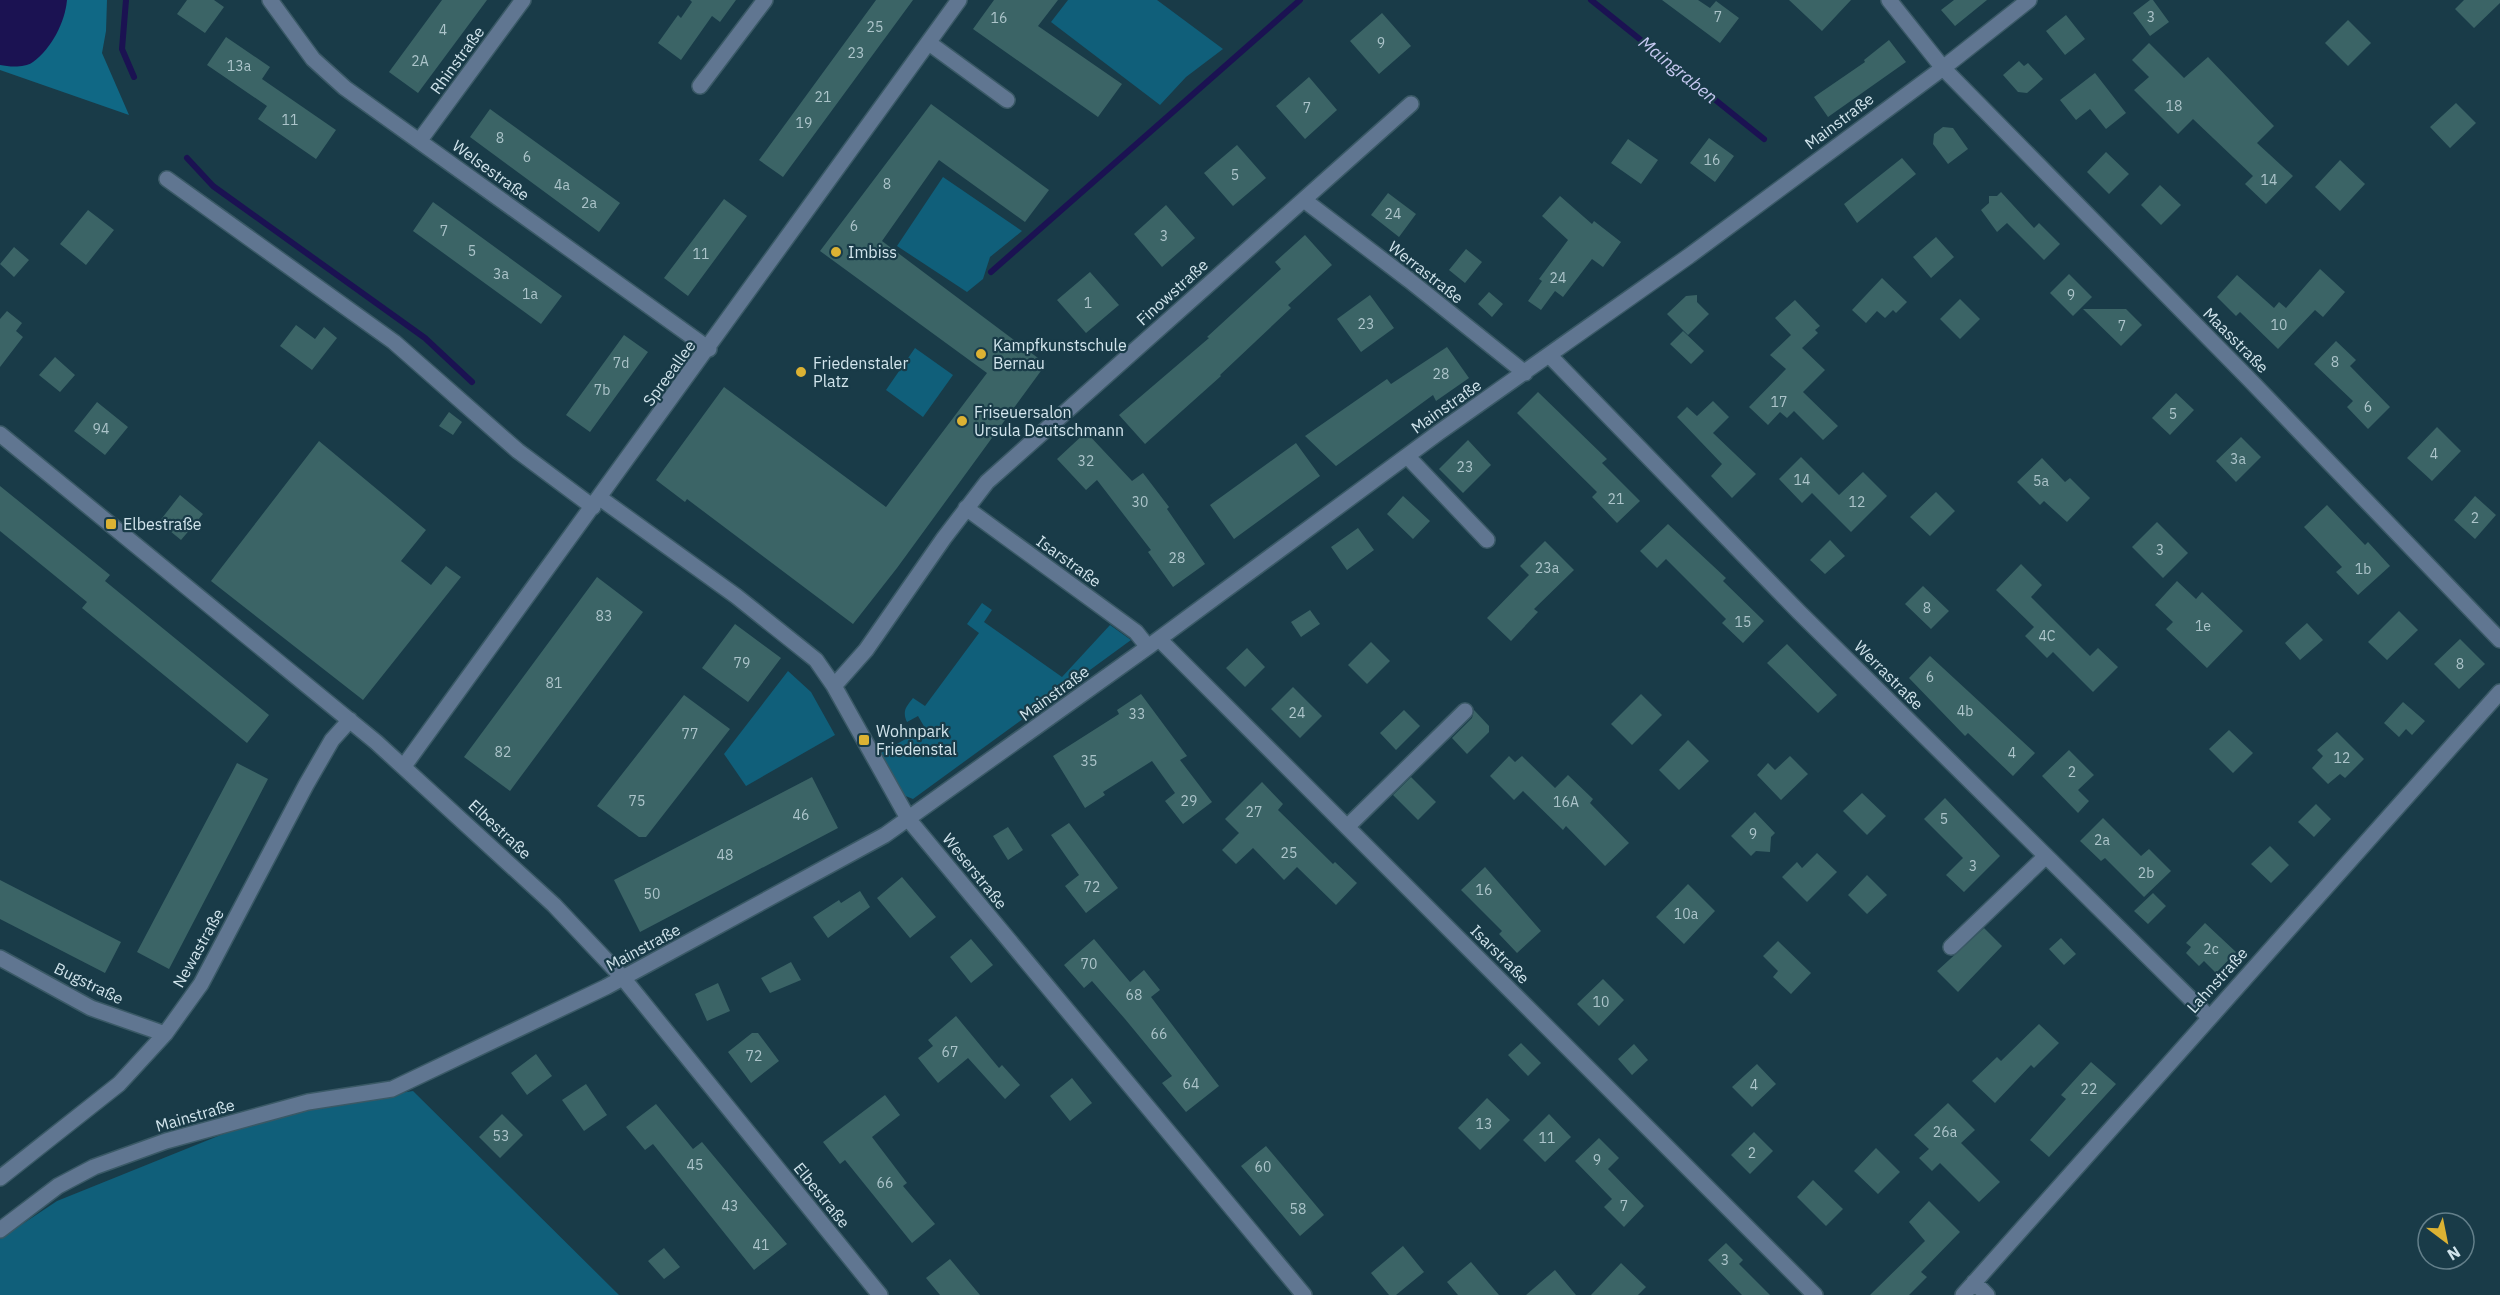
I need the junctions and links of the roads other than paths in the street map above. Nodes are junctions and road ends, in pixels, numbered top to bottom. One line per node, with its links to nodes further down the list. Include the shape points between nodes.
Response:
1 (270, 0): 12 (street, Welsestraße, via 313,59 345,88)
2 (523, 0): 12 (street, Rhinstraße)
3 (765, 0): 9 (street)
4 (959, 0): 7 (street, Spreeallee)
5 (1889, 0): 8 (street, Maasstraße)
6 (2030, 0): 8 (street, Mainstraße)
7 (929, 43): 10 (street); 15 (street, Spreeallee)
8 (1943, 68): 16 (street, Mainstraße); 23 (street, Maasstraße)
9 (700, 86)
10 (1007, 100)
11 (1411, 104): 14 (street, Finowstraße)
12 (420, 140): 15 (street, Welsestraße)
13 (167, 179): 20 (street, Weserstraße, via 394,342 533,463)
14 (1304, 200): 17 (street, Werrastraße); 21 (street, Finowstraße, via 987,482)
15 (709, 349): 20 (street, Spreeallee)
16 (1549, 355): 17 (street, Mainstraße); 32 (street, Werrastraße, via 1799,612)
17 (1525, 374): 19 (street, Mainstraße)
18 (0, 434): 28 (street, Elbestraße)
19 (1407, 456): 22 (street); 24 (street, Mainstraße)
20 (596, 503): 25 (street, Weserstraße, via 736,596 816,660); 29 (street, Spreeallee)
21 (966, 508): 24 (street, Isarstraße); 25 (street, Finowstraße, via 866,650)
22 (1486, 540)
23 (2500, 640)
24 (1154, 643): 30 (street, Mainstraße); 31 (street, Isarstraße)
25 (834, 686): 30 (street, Weserstraße)
26 (2500, 692): 36 (street, Lahnstraße)
27 (1464, 711): 31 (street)
28 (350, 720): 29 (street, Elbestraße); 37 (street, Newastraße, via 332,740 306,785 201,984)
29 (404, 766): 35 (street, Elbestraße, via 554,905)
30 (909, 820): 35 (street, Mainstraße); 42 (street, Weserstraße)
31 (1347, 828): 43 (street, Isarstraße)
32 (2046, 856): 33 (street); 36 (street, Werrastraße)
33 (1951, 946)
34 (0, 958): 37 (street, Bugstraße, via 91,1008)
35 (623, 978): 39 (street, Mainstraße, via 392,1089 308,1102 156,1145 94,1167 58,1186); 41 (street, Elbestraße)
36 (2209, 1017): 40 (street, Lahnstraße)
37 (165, 1034): 38 (street, Newastraße, via 119,1084)
38 (0, 1178)
39 (0, 1230)
40 (1974, 1282): 44 (street, Lahnstraße); 45 (street)
41 (880, 1295)
42 (1304, 1295)
43 (1815, 1295)
44 (1963, 1295)
45 (1987, 1295)

